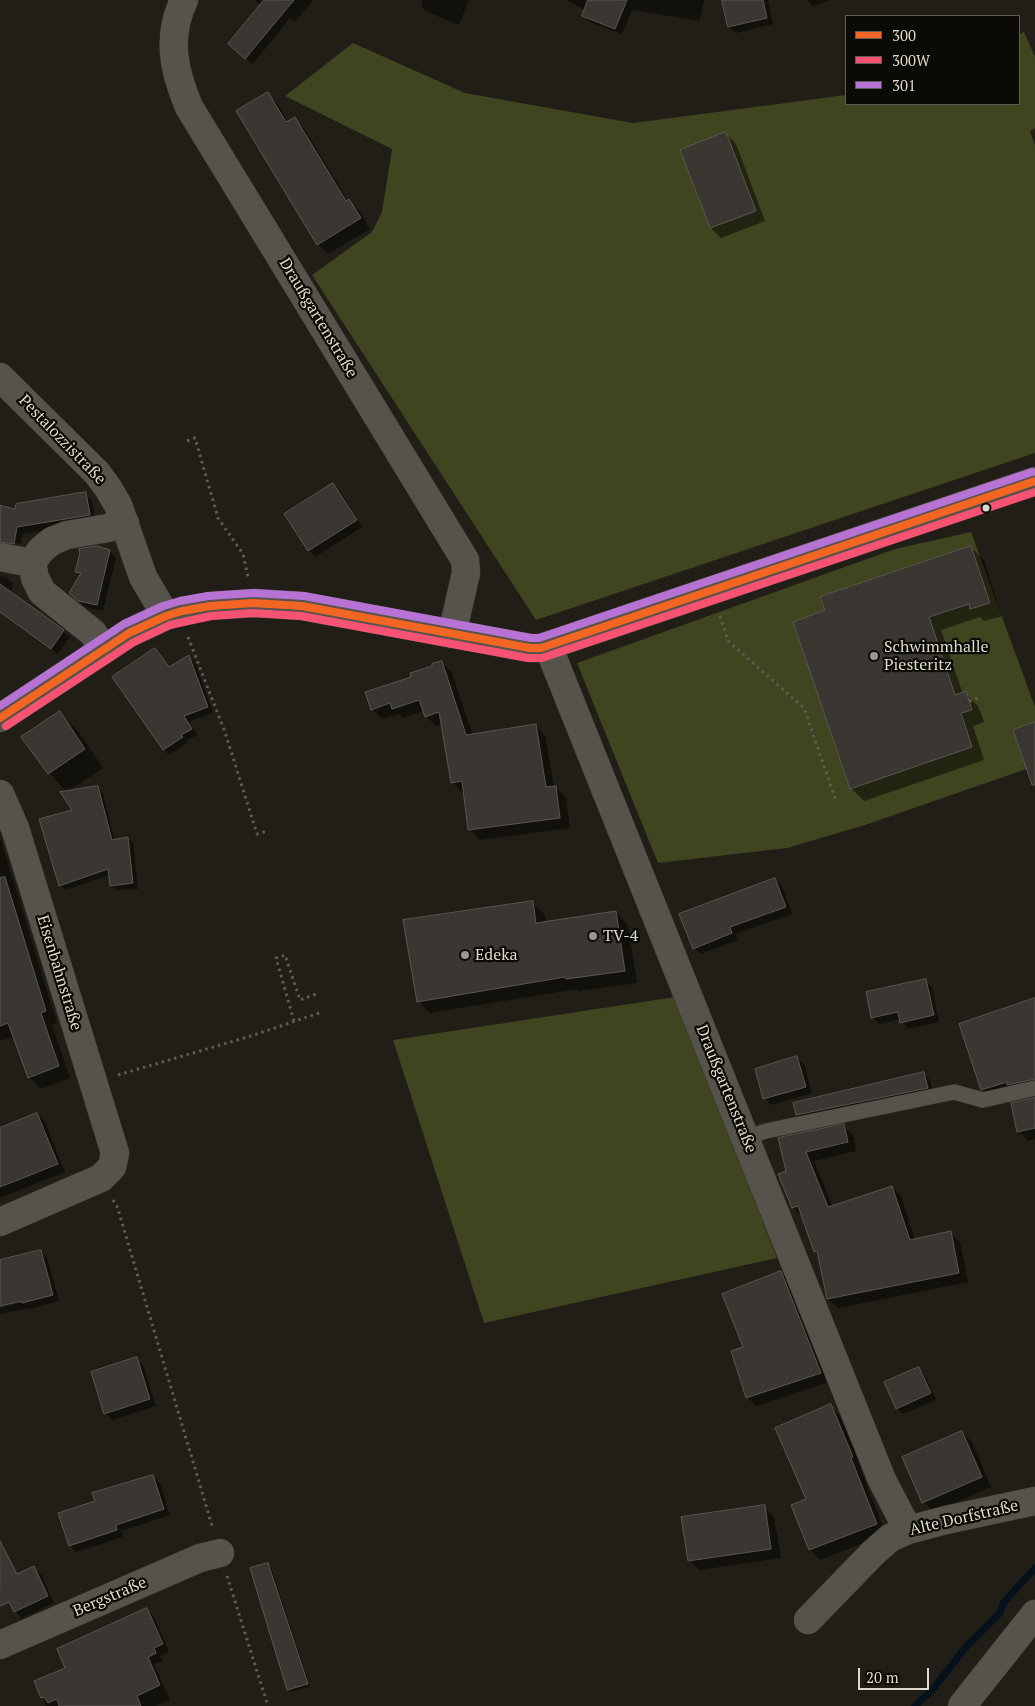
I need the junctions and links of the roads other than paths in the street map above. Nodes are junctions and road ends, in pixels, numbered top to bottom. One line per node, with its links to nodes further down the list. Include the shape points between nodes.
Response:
1 (184, 0): 8 (street, Draußgartenstraße, via 177,20 173,52 178,80 189,107 465,560 466,572)
2 (0, 377): 4 (street, Pestalozzistraße, via 97,474 113,496)
3 (1035, 481): 9 (street)
4 (125, 523): 6 (street, via 52,541); 7 (street, Pestalozzistraße, via 143,577)
5 (0, 557): 6 (street)
6 (32, 563): 10 (street, via 42,592 92,633)
7 (166, 616): 8 (street, via 210,606 280,604 330,610); 10 (street)
8 (452, 634): 9 (street, via 530,648)
9 (548, 646): 14 (street, Draußgartenstraße)
10 (103, 649): 11 (street)
11 (0, 718)
12 (0, 794): 15 (street, Eisenbahnstraße, via 15,828 115,1153 112,1167 101,1178)
13 (1035, 1088): 14 (lane, via 983,1100 954,1092)
14 (745, 1138): 17 (street, Draußgartenstraße, via 882,1480)
15 (0, 1222)
16 (1035, 1501): 17 (street, Alte Dorfstraße)
17 (908, 1530): 20 (street, Alte Dorfstraße, via 890,1538 873,1553)
18 (220, 1553): 21 (street, Bergstraße, via 200,1558)
19 (1035, 1614): 22 (street)
20 (808, 1620)
21 (0, 1645)
22 (962, 1706)

